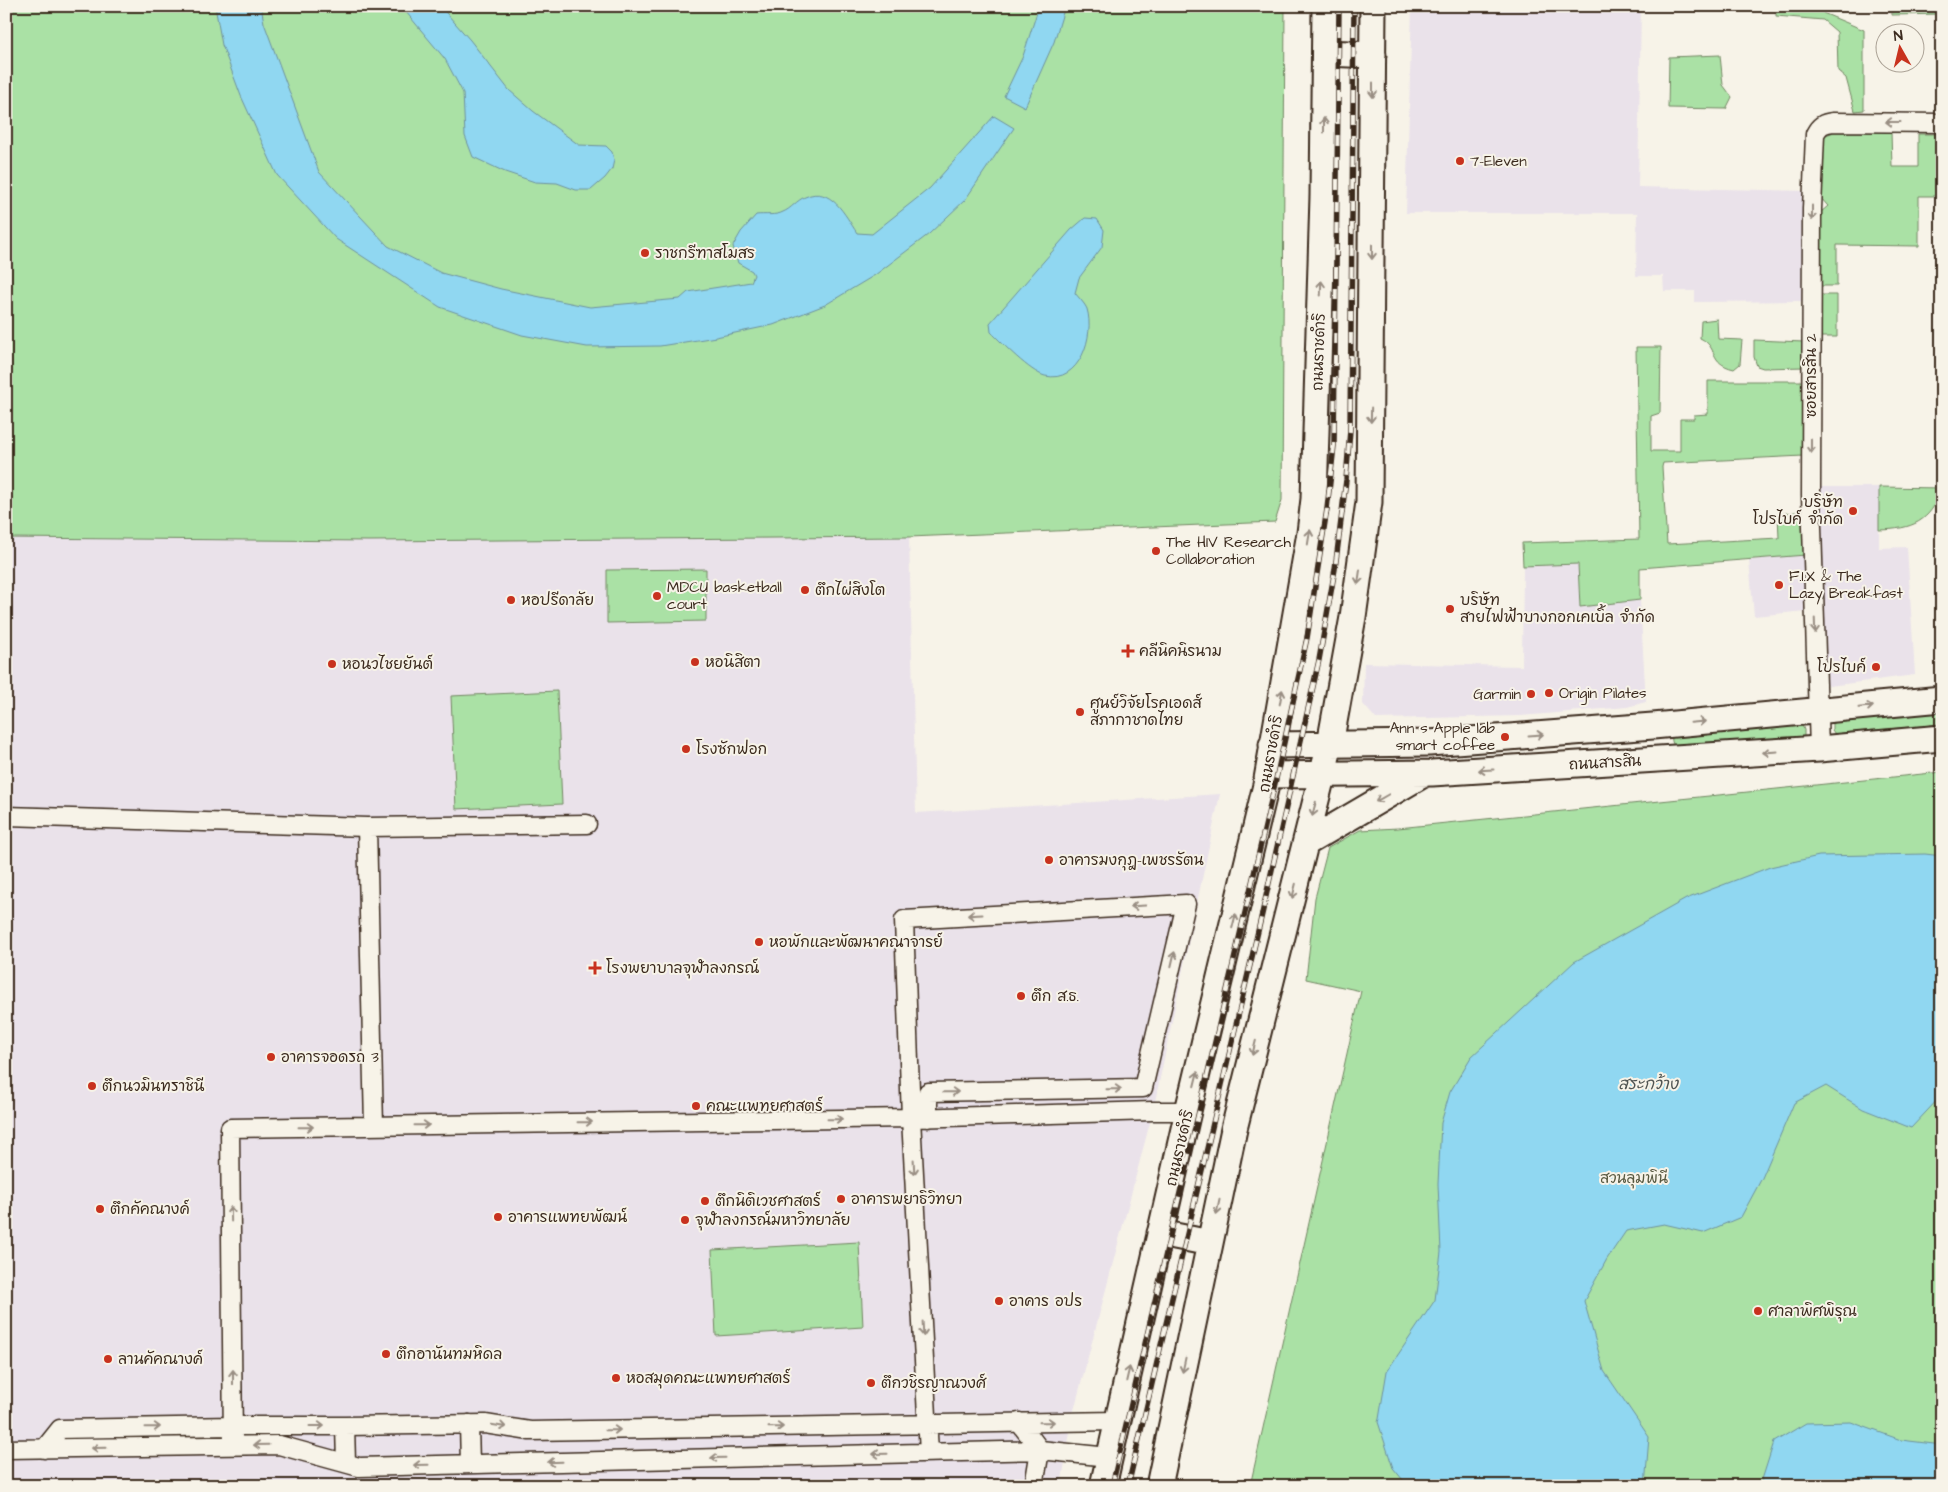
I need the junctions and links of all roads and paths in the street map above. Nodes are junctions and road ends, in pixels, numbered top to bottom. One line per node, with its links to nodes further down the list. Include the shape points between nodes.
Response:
1 (1325, 6): 3 (main road, ถนนราชดำริ)
2 (1373, 6): 4 (main road)
3 (1325, 52): 4 (main road); 12 (main road, ถนนราชดำริ, one-way to 3, via 1314,499 1324,196)
4 (1373, 55): 11 (main road, one-way to 11, via 1369,502 1353,617)
5 (1942, 123): 7 (street, ซอยสารสิน 2, one-way to 7, via 1833,122 1818,127 1815,134 1811,495)
6 (1942, 699): 7 (main road, one-way to 6)
7 (1818, 712): 8 (main road, one-way to 7); 13 (street, ซอยสารสิน 2)
8 (1653, 726): 9 (main road); 14 (main road, via 1645,734 1642,746 1646,753)
9 (1608, 730): 11 (main road, one-way to 9, via 1429,743); 15 (main road, via 1626,741 1627,754)
10 (1942, 738): 13 (main road, ถนนสารสิน)
11 (1330, 744): 12 (main road); 17 (main road)
12 (1272, 745): 18 (main road, ถนนราชดำริ)
13 (1819, 749): 14 (main road, ถนนสารสิน, one-way to 14)
14 (1658, 760): 15 (main road, ถนนสารสิน)
15 (1618, 762): 16 (main road, ถนนสารสิน, one-way to 16)
16 (1424, 773): 17 (main road, ถนนสารสิน); 22 (main road, one-way to 22)
17 (1322, 774): 18 (main road, ถนนสารสิน); 22 (main road, one-way to 22)
18 (1268, 775): 23 (main road, ถนนราชดำริ, one-way to 18)
19 (6, 816): 21 (street)
20 (587, 824): 21 (street)
21 (366, 827): 25 (street)
22 (1306, 843): 27 (main road, one-way to 27, via 1234,1128)
23 (1188, 1111): 24 (street); 26 (main road, ถนนราชดำริ)
24 (919, 1118): 24 (street, one-way to 24, via 928,1092 1143,1088 1186,904 904,920); 25 (street, one-way to 24); 31 (street, one-way to 31)
25 (374, 1126): 32 (street, one-way to 25, via 230,1128)
26 (1160, 1233): 27 (main road); 28 (main road, ถนนราชดำริ, one-way to 26)
27 (1210, 1243): 44 (main road, one-way to 44)
28 (1117, 1421): 29 (street, one-way to 28); 39 (main road, ถนนราชดำริ)
29 (1018, 1422): 31 (street); 37 (street)
30 (469, 1424): 31 (street, one-way to 31, via 530,1431); 33 (street); 41 (street)
31 (928, 1424): 38 (street)
32 (233, 1426): 33 (street, one-way to 33); 34 (street); 36 (street, one-way to 32, via 60,1429)
33 (345, 1426): 40 (street)
34 (232, 1445): 36 (street, one-way to 36); 40 (street, one-way to 34, via 279,1445)
35 (6, 1449): 36 (street)
36 (44, 1449)
37 (1040, 1450): 38 (street); 39 (street); 42 (street)
38 (929, 1453): 41 (street, one-way to 41)
39 (1109, 1457): 43 (main road, ถนนราชดำริ)
40 (346, 1463): 41 (street, one-way to 40, via 359,1467)
41 (470, 1464)
42 (1034, 1486)
43 (1103, 1486)
44 (1158, 1486)

